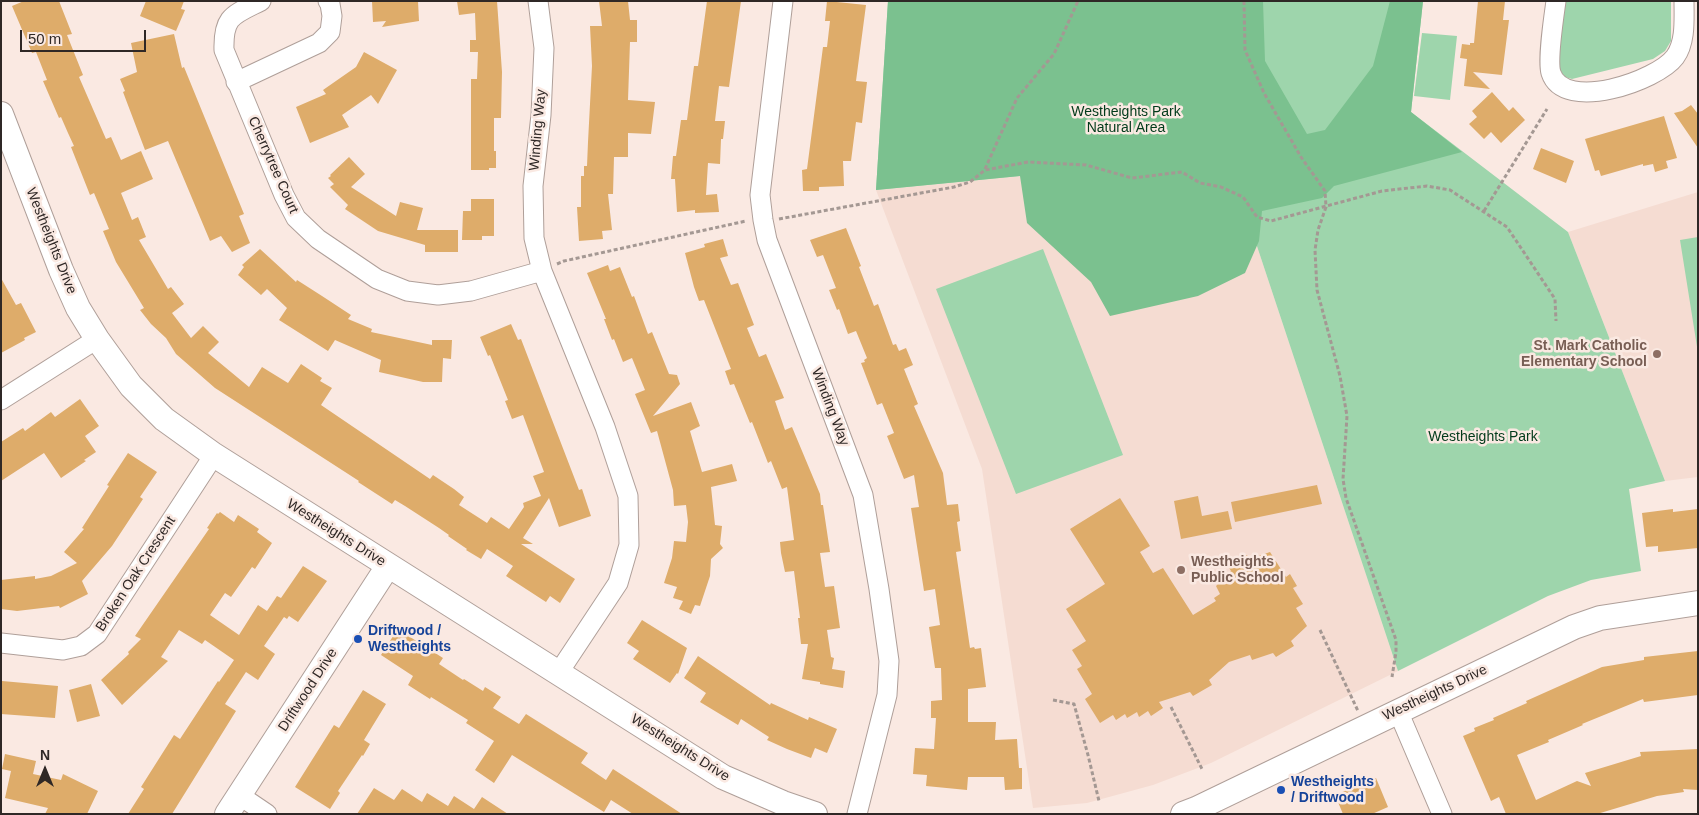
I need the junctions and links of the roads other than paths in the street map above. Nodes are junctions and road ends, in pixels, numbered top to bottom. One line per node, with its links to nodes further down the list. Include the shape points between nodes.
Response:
1 (261, 1): 7 (street, Cherrytree Court, via 232,16 224,32 224,50)
2 (328, 1): 7 (street, via 332,16 330,32 320,43)
3 (538, 1): 10 (street, Winding Way, via 544,48 533,186 534,238)
4 (783, 1): 23 (street, Winding Way, via 760,195 762,220 863,495 889,661 887,695)
5 (1556, 1): 6 (street, via 1551,74 1558,86 1581,93 1638,82 1666,67 1676,55 1683,35)
6 (1684, 1)
7 (236, 82): 10 (street, Cherrytree Court, via 296,218 318,239 377,279 407,291 438,295 471,291)
8 (1, 114): 9 (street, Westheights Drive)
9 (6, 142): 11 (street, Westheights Drive, via 78,308)
10 (542, 271): 17 (street, Winding Way, via 605,427 628,496 629,545 618,583)
11 (97, 339): 12 (street); 13 (street, Westheights Drive, via 132,386 164,419)
12 (1, 400)
13 (214, 455): 14 (street, Westheights Drive); 16 (street, Broken Oak Crescent, via 98,634 81,646 63,650)
14 (388, 566): 17 (street, Westheights Drive); 19 (street, Driftwood Drive)
15 (1698, 603): 18 (street, Westheights Drive, via 1600,618 1574,626)
16 (1, 643)
17 (559, 672): 22 (street, Westheights Drive, via 723,777)
18 (1398, 711): 20 (street, Westheights Drive); 24 (street)
19 (233, 805): 21 (street)
20 (1192, 812)
21 (267, 814)
22 (815, 814)
23 (856, 814)
24 (1442, 814)

